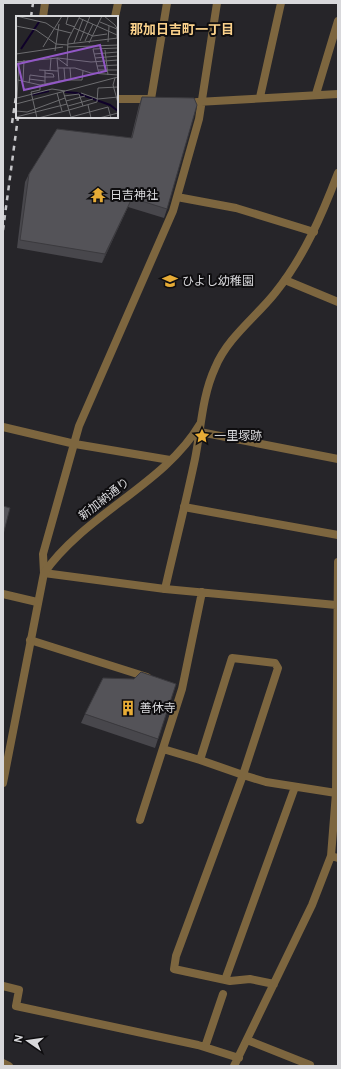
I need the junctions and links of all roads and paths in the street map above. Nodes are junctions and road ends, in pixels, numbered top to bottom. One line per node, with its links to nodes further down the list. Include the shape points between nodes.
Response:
1 (45, 3): 6 (street)
2 (118, 3): 7 (street)
3 (168, 3): 12 (street, via 154,100)
4 (217, 3): 14 (street)
5 (281, 3): 11 (street)
6 (43, 16)
7 (115, 16)
8 (338, 21): 9 (street)
9 (316, 94): 10 (street); 11 (street)
10 (338, 94)
11 (260, 98): 14 (street)
12 (118, 99)
13 (186, 101): 14 (street)
14 (201, 102): 16 (street)
15 (338, 173): 17 (street)
16 (178, 196): 17 (street, via 236,208); 23 (street, via 148,271 79,426)
17 (314, 232): 18 (street)
18 (285, 280): 19 (street); 20 (street, via 223,351 209,385)
19 (338, 302)
20 (200, 423): 22 (street); 25 (street, 新加納通り, via 188,441)
21 (3, 427): 23 (street)
22 (200, 432): 24 (street); 26 (street)
23 (75, 444): 25 (street); 29 (street, via 43,554)
24 (338, 459)
25 (170, 460): 29 (street, 新加納通り, via 77,535 55,556)
26 (184, 507): 27 (street); 30 (street)
27 (338, 535)
28 (338, 562): 34 (street)
29 (44, 573): 30 (street); 33 (street, 新加納通り)
30 (165, 589): 31 (street)
31 (202, 592): 34 (street); 38 (street)
32 (3, 594): 33 (street)
33 (37, 602): 36 (street, 新加納通り)
34 (336, 605): 35 (street)
35 (338, 629): 43 (street)
36 (30, 640): 37 (street); 41 (street)
37 (152, 679)
38 (163, 749): 39 (street); 44 (street)
39 (200, 760): 40 (street); 40 (street, via 232,658 275,664 278,668)
40 (243, 775): 42 (street); 46 (street, via 176,956 174,969)
41 (3, 783)
42 (295, 787): 43 (street); 46 (street)
43 (336, 793): 45 (street)
44 (140, 820)
45 (335, 857): 47 (street)
46 (225, 980): 47 (street, via 250,979)
47 (274, 984): 50 (street)
48 (3, 986): 51 (street, via 19,990 16,1006)
49 (223, 994): 51 (street)
50 (247, 1040): 52 (street); 54 (street)
51 (205, 1047): 52 (street)
52 (239, 1058): 56 (street)
53 (3, 1063): 55 (street)
54 (310, 1065)
55 (9, 1066)
56 (234, 1066)

